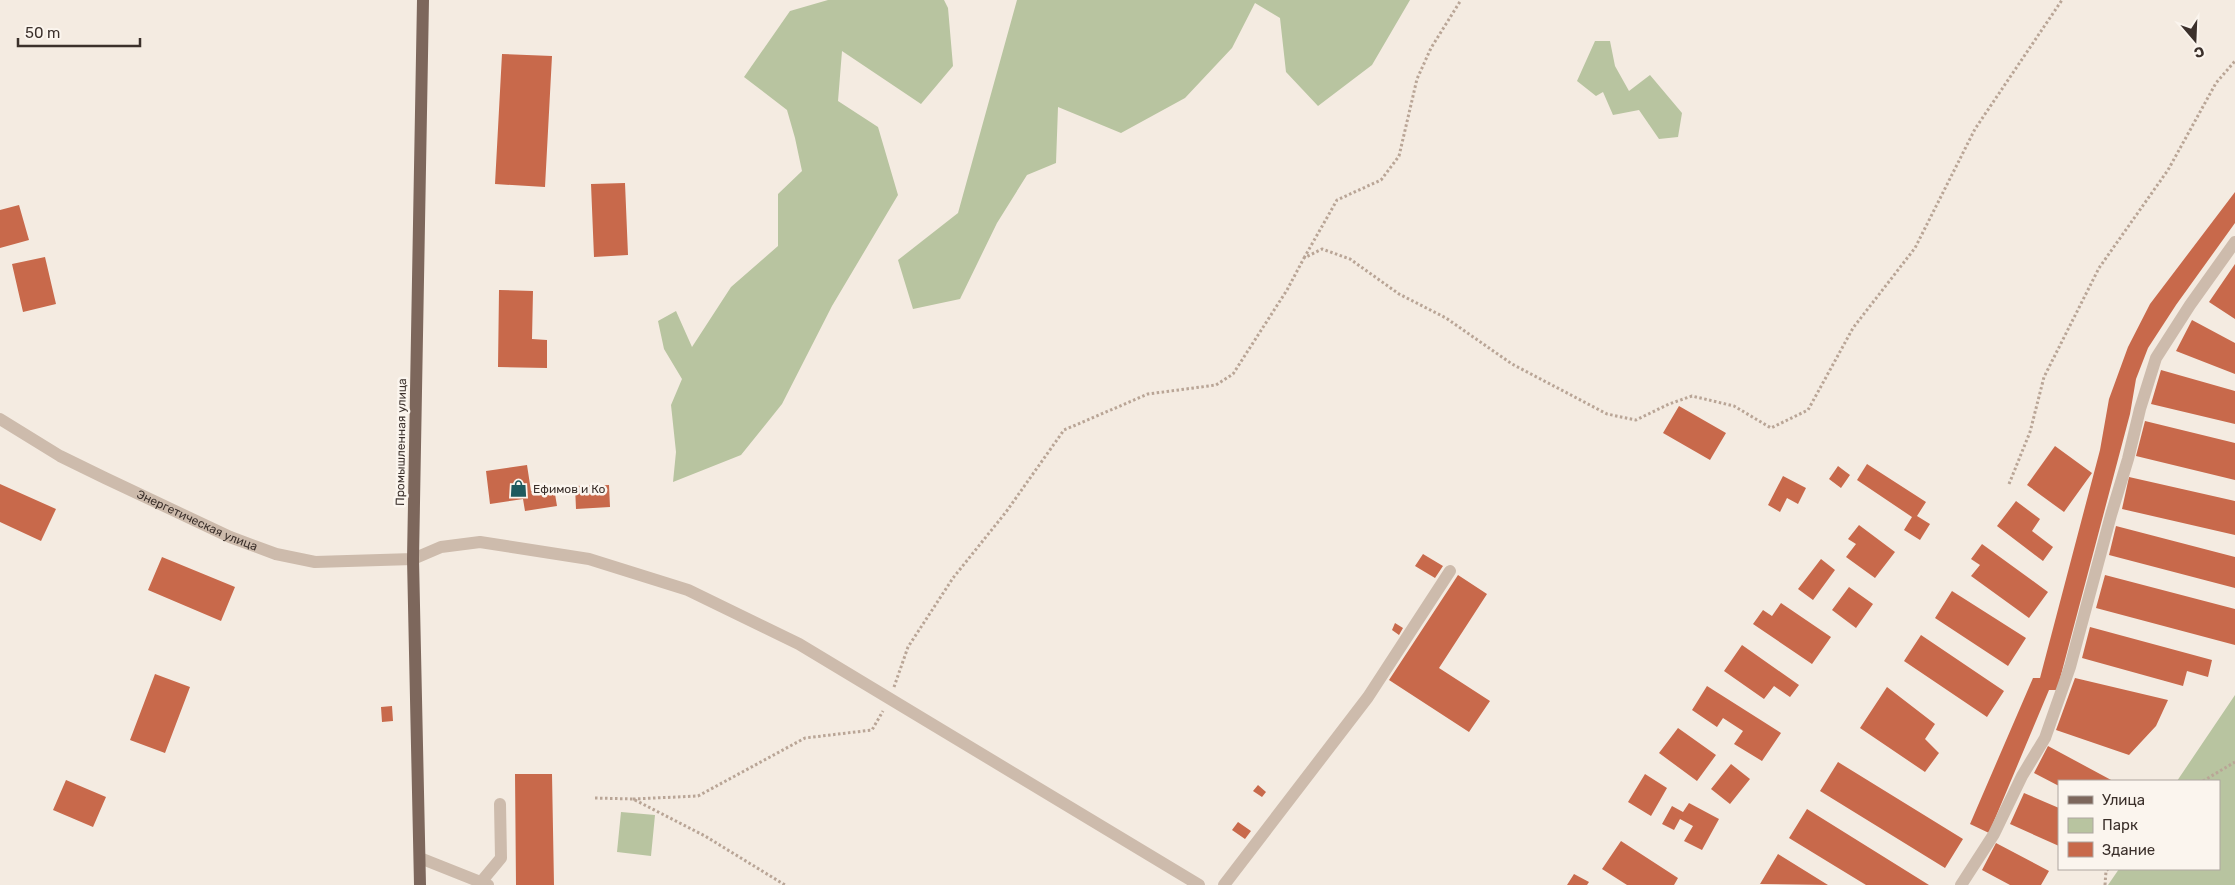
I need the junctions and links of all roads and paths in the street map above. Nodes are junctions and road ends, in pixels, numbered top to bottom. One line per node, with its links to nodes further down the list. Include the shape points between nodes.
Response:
1 (423, 0): 9 (main road, Промышленная улица)
2 (1461, 0): 6 (path, via 1416,79 1400,156 1381,180 1337,200)
3 (2062, 0): 6 (path, via 1976,129 1915,248 1853,328 1808,410 1771,428 1734,406 1692,396 1636,420 1607,414 1512,364 1446,318 1399,294 1350,259 1322,249)
4 (2235, 61): 8 (path, via 2216,83 2168,170 2099,268 2044,377 2030,432)
5 (2235, 242): 24 (street, via 2156,358 2070,667 2045,738 1994,834)
6 (1304, 258): 11 (path, via 1233,374 1216,385 1148,394 1064,430 1006,512 953,578 908,647)
7 (0, 419): 9 (street, Энергетическая улица, via 60,456 104,478 230,537 276,554 315,562)
8 (2009, 484)
9 (413, 559): 11 (street, via 441,547 480,542 589,559 688,590 799,644); 17 (main road, Промышленная улица)
10 (1450, 571): 23 (street, via 1368,697)
11 (890, 699): 15 (path, via 872,730 805,738 698,796); 22 (street)
12 (2235, 762): 13 (path)
13 (2205, 780)
14 (595, 798): 15 (path)
15 (633, 799): 21 (path, via 705,836)
16 (500, 804): 19 (street, via 501,858)
17 (420, 858): 19 (street); 20 (main road, Промышленная улица)
18 (2107, 870): 25 (path)
19 (484, 884)
20 (420, 885)
21 (785, 885)
22 (1199, 885)
23 (1224, 885)
24 (1961, 885)
25 (2105, 885)

